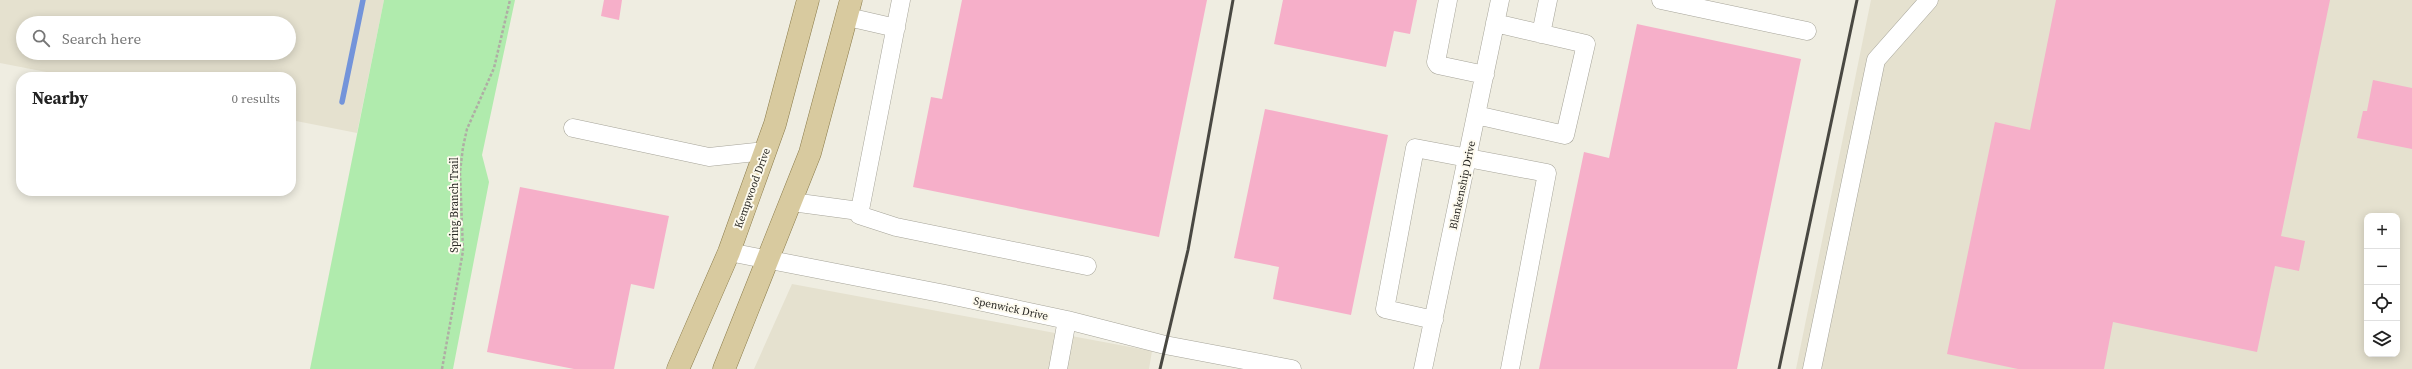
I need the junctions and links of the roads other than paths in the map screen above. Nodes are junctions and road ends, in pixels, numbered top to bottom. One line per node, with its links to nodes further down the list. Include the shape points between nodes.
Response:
1 (808, 0): 16 (main road, Kempwood Drive, via 775,124)
2 (901, 0): 10 (street)
3 (1448, 0): 13 (street, via 1436,62 1438,65)
4 (1500, 0): 9 (street, Blankenship Drive)
5 (1548, 0): 12 (street)
6 (1661, 0): 11 (street)
7 (1929, 0): 31 (street, via 1876,60)
8 (850, 8): 10 (street); 18 (main road, via 810,153)
9 (1495, 23): 12 (street); 13 (street, Blankenship Drive)
10 (896, 28): 19 (street)
11 (1807, 31)
12 (1541, 34): 14 (street, via 1586,44 1565,135)
13 (1484, 75): 14 (street, Blankenship Drive)
14 (1476, 115): 17 (street, Blankenship Drive)
15 (573, 128): 16 (street, via 709,157)
16 (765, 151): 20 (main road, Kempwood Drive)
17 (1468, 158): 24 (street, Blankenship Drive); 24 (street, via 1415,148 1385,309); 30 (street, via 1548,174)
18 (792, 202): 19 (street); 21 (main road)
19 (860, 211): 22 (street, via 859,215 896,227)
20 (729, 252): 21 (street, Spenwick Drive); 25 (main road, Kempwood Drive)
21 (769, 260): 23 (street, Spenwick Drive); 26 (main road)
22 (1087, 266)
23 (1068, 320): 27 (street); 28 (street, Spenwick Drive, via 1165,345)
24 (1434, 320): 29 (street, Blankenship Drive)
25 (678, 369)
26 (724, 369)
27 (1058, 369)
28 (1292, 369)
29 (1423, 369)
30 (1510, 369)
31 (1812, 369)

